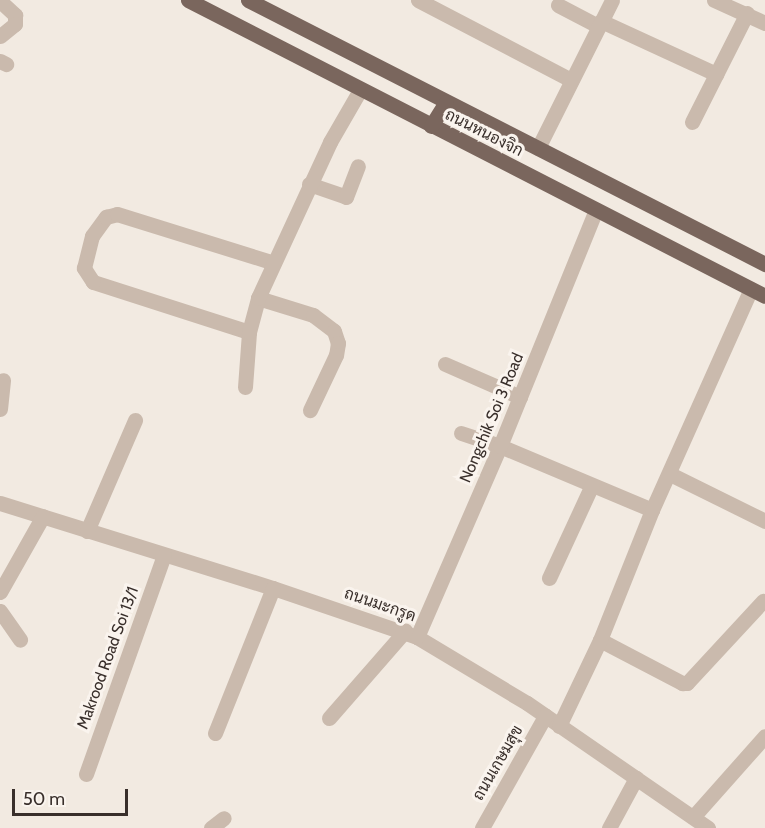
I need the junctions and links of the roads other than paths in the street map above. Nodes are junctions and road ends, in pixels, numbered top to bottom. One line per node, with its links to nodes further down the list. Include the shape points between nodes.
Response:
1 (188, 0): 14 (main road, ถนนหนองจิก)
2 (248, 0): 15 (main road, ถนนหนองจิก)
3 (417, 0): 13 (street)
4 (612, 0): 10 (street)
5 (714, 0): 8 (street)
6 (0, 1): 11 (street, via 15,15 15,24)
7 (558, 5): 10 (street)
8 (747, 13): 9 (street); 12 (street)
9 (765, 22)
10 (600, 24): 12 (street); 13 (street)
11 (0, 36)
12 (716, 74): 16 (street)
13 (571, 80): 18 (street)
14 (360, 90): 17 (main road, ถนนหนองจิก); 20 (street)
15 (446, 102): 17 (main road); 18 (main road, ถนนหนองจิก)
16 (692, 122)
17 (431, 126): 21 (main road, ถนนหนองจิก)
18 (538, 148): 22 (main road, ถนนหนองจิก)
19 (358, 166): 20 (street, via 346,197)
20 (309, 184): 23 (street)
21 (596, 210): 24 (main road, ถนนหนองจิก); 31 (street, Nongchik Soi 3 Road)
22 (764, 261): 24 (main road)
23 (274, 263): 26 (street); 27 (street, via 117,214 106,218 92,236 84,268 93,282)
24 (750, 289): 25 (main road, ถนนหนองจิก); 37 (street)
25 (765, 296)
26 (258, 298): 27 (street); 33 (street, via 313,315 334,331 338,343 336,356)
27 (249, 332): 30 (street)
28 (445, 364): 31 (street)
29 (3, 380): 32 (street)
30 (245, 387)
31 (520, 398): 36 (street, Nongchik Soi 3 Road)
32 (0, 410)
33 (310, 410)
34 (135, 420): 43 (street)
35 (461, 434): 36 (street)
36 (500, 446): 38 (street); 50 (street, Nongchik Soi 3 Road)
37 (669, 474): 40 (street); 42 (street)
38 (592, 485): 40 (street); 45 (street)
39 (0, 503): 41 (street, ถนนมะกรูด)
40 (652, 510): 52 (street)
41 (43, 516): 43 (street, ถนนมะกรูด); 47 (street)
42 (765, 521)
43 (87, 531): 44 (street, ถนนมะกรูด)
44 (164, 555): 46 (street, ถนนมะกรูด); 58 (street, Makrood Road Soi 13/1)
45 (549, 578)
46 (273, 588): 50 (street, ถนนมะกรูด); 56 (street)
47 (0, 592)
48 (763, 601): 52 (street, via 687,682 682,683)
49 (0, 611): 51 (street)
50 (411, 634): 53 (street, ถนนมะกรูด); 54 (street, Nongchik Soi 3 Road)
51 (20, 640)
52 (600, 640): 55 (street)
53 (545, 716): 55 (street, ถนนมะกรูด); 61 (street, ถนนเกษมสุข)
54 (328, 718)
55 (559, 726): 59 (street, ถนนมะกรูด)
56 (215, 733)
57 (765, 736): 60 (street)
58 (86, 774)
59 (636, 778): 60 (street, ถนนมะกรูด); 62 (street)
60 (693, 817): 63 (street, ถนนมะกรูด)
61 (482, 828)
62 (609, 828)
63 (708, 828)

